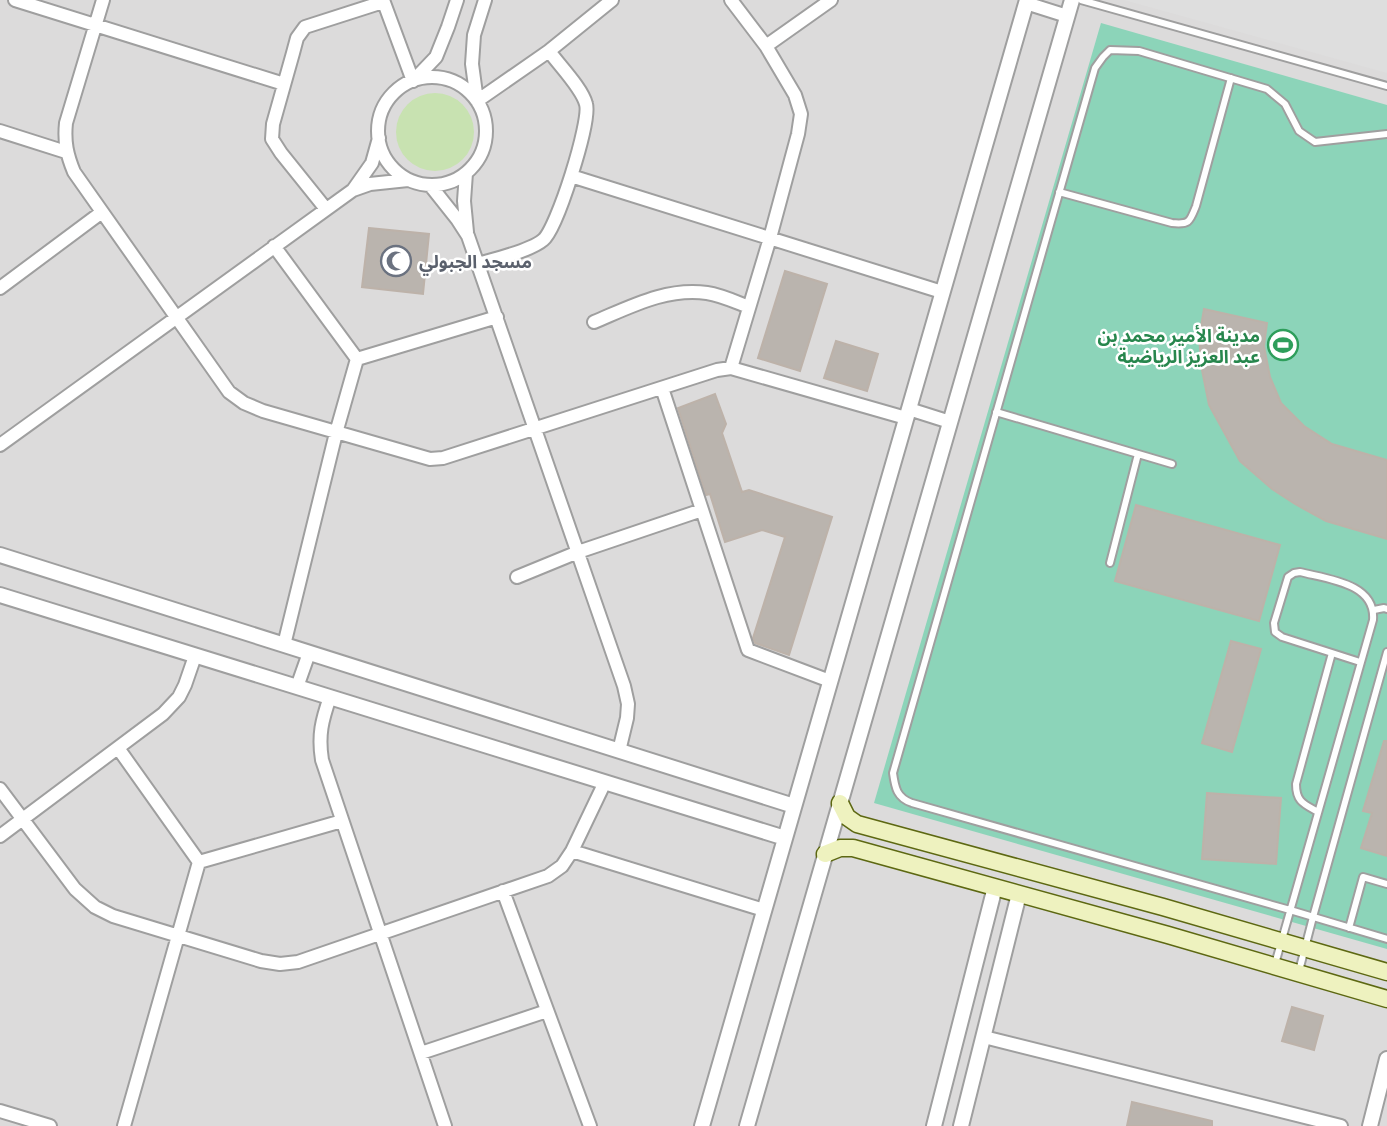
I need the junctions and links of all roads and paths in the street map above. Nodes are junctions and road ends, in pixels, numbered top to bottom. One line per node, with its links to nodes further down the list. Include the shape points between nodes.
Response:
1 (15, 0): 13 (street)
2 (103, 0): 13 (street)
3 (457, 0): 17 (street, via 436,57)
4 (485, 0): 20 (street, via 474,35)
5 (612, 0): 15 (street)
6 (731, 0): 14 (street)
7 (831, 0): 14 (street)
8 (1072, 0): 12 (street)
9 (1081, 0): 19 (lane)
10 (383, 1): 17 (street); 18 (street, via 306,27 297,38)
11 (1026, 2): 12 (street); 38 (street)
12 (1067, 16): 48 (street)
13 (95, 25): 18 (street); 24 (street, via 66,123)
14 (766, 46): 34 (street, via 801,114)
15 (549, 51): 20 (street); 26 (street, via 587,104 588,116)
16 (1231, 78): 22 (lane, via 1278,97 1299,131 1315,142); 30 (lane, via 1139,51 1110,50 1095,68); 30 (lane, via 1196,206 1184,224)
17 (413, 80): 20 (street, via 448,79); 23 (street, via 386,103 379,120)
18 (284, 84): 31 (street, via 272,139)
19 (1387, 84)
20 (477, 101): 25 (street, via 486,135 482,152)
21 (0, 131): 24 (street)
22 (1387, 134)
23 (379, 138): 27 (street, via 383,155); 29 (street, via 372,163)
24 (66, 152): 32 (street, via 74,173)
25 (466, 173): 28 (street); 33 (street)
26 (571, 176): 34 (street); 36 (street, via 546,238)
27 (408, 180): 28 (street); 29 (street)
28 (430, 185): 33 (street)
29 (353, 190): 31 (street)
30 (1059, 192): 46 (lane)
31 (326, 209): 35 (street)
32 (102, 212): 37 (street); 41 (street)
33 (468, 236): 36 (street)
34 (770, 238): 38 (street); 39 (street)
35 (274, 246): 41 (street); 43 (street)
36 (478, 264): 40 (street)
37 (0, 288)
38 (942, 292): 47 (street)
39 (749, 307): 42 (street, via 690,292 663,295); 44 (street)
40 (497, 317): 43 (street); 49 (street)
41 (177, 318): 50 (street, via 229,392 244,403); 51 (street)
42 (594, 322)
43 (357, 359): 50 (street)
44 (731, 368): 45 (street); 47 (street)
45 (662, 388): 49 (street); 54 (street)
46 (996, 412): 52 (lane); 91 (lane, via 893,773 898,795 904,801)
47 (907, 413): 48 (street); 69 (street)
48 (950, 422): 76 (street)
49 (535, 428): 50 (street, via 429,459); 55 (street)
50 (336, 433): 62 (street)
51 (0, 445)
52 (1138, 454): 53 (lane); 57 (lane)
53 (1172, 464)
54 (702, 510): 55 (street); 69 (street, via 748,650)
55 (578, 552): 58 (street); 73 (street, via 628,704)
56 (0, 555): 62 (street)
57 (1110, 563)
58 (517, 577)
59 (0, 596): 66 (street)
60 (1374, 610): 61 (lane); 65 (lane, via 1360,590 1348,585 1300,572 1288,577 1275,632); 67 (lane)
61 (1387, 610)
62 (284, 645): 64 (street)
63 (1387, 652): 68 (lane)
64 (309, 653): 70 (street); 73 (street)
65 (1332, 653): 67 (lane); 78 (lane, via 1296,784 1301,803)
66 (195, 656): 70 (street); 72 (street, via 179,697)
67 (1360, 662): 78 (lane)
68 (1385, 669): 92 (lane)
69 (830, 681): 77 (street)
70 (297, 687): 71 (street)
71 (330, 697): 74 (street); 80 (street, via 319,744)
72 (118, 748): 79 (street); 85 (street)
73 (619, 751): 77 (street)
74 (605, 782): 82 (street); 83 (street)
75 (0, 789): 79 (street)
76 (840, 803): 84 (street); 97 (main road, via 857,824)
77 (794, 806): 82 (street)
78 (1318, 812): 91 (lane)
79 (23, 819): 81 (street); 95 (street, via 94,907)
80 (342, 821): 85 (street); 94 (street)
81 (0, 836)
82 (785, 838): 90 (street)
83 (572, 851): 88 (street, via 548,876); 90 (street)
84 (825, 854): 87 (main road, via 853,848); 114 (street)
85 (199, 862): 95 (street)
86 (1387, 884): 93 (lane, via 1363,877)
87 (995, 887): 89 (main road); 115 (street)
88 (503, 891): 94 (street); 103 (street)
89 (1019, 894): 99 (main road); 104 (street)
90 (764, 910): 113 (street)
91 (1290, 910): 92 (lane); 97 (lane)
92 (1313, 917): 93 (lane); 98 (lane)
93 (1349, 928): 96 (lane)
94 (380, 933): 95 (street, via 280,964); 105 (street)
95 (178, 936): 110 (street)
96 (1387, 939)
97 (1281, 941): 98 (main road); 99 (lane)
98 (1305, 948): 100 (main road); 101 (lane)
99 (1274, 966): 101 (main road)
100 (1387, 972)
101 (1299, 973): 102 (main road)
102 (1387, 999)
103 (547, 1010): 105 (street); 112 (street)
104 (984, 1037): 108 (street); 116 (street)
105 (421, 1054): 111 (street)
106 (1387, 1059): 118 (street)
107 (0, 1111): 109 (street)
108 (1309, 1122): 117 (street)
109 (50, 1126)
110 (124, 1126)
111 (445, 1126)
112 (590, 1126)
113 (702, 1126)
114 (747, 1126)
115 (934, 1126)
116 (961, 1126)
117 (1340, 1126)
118 (1370, 1126)

